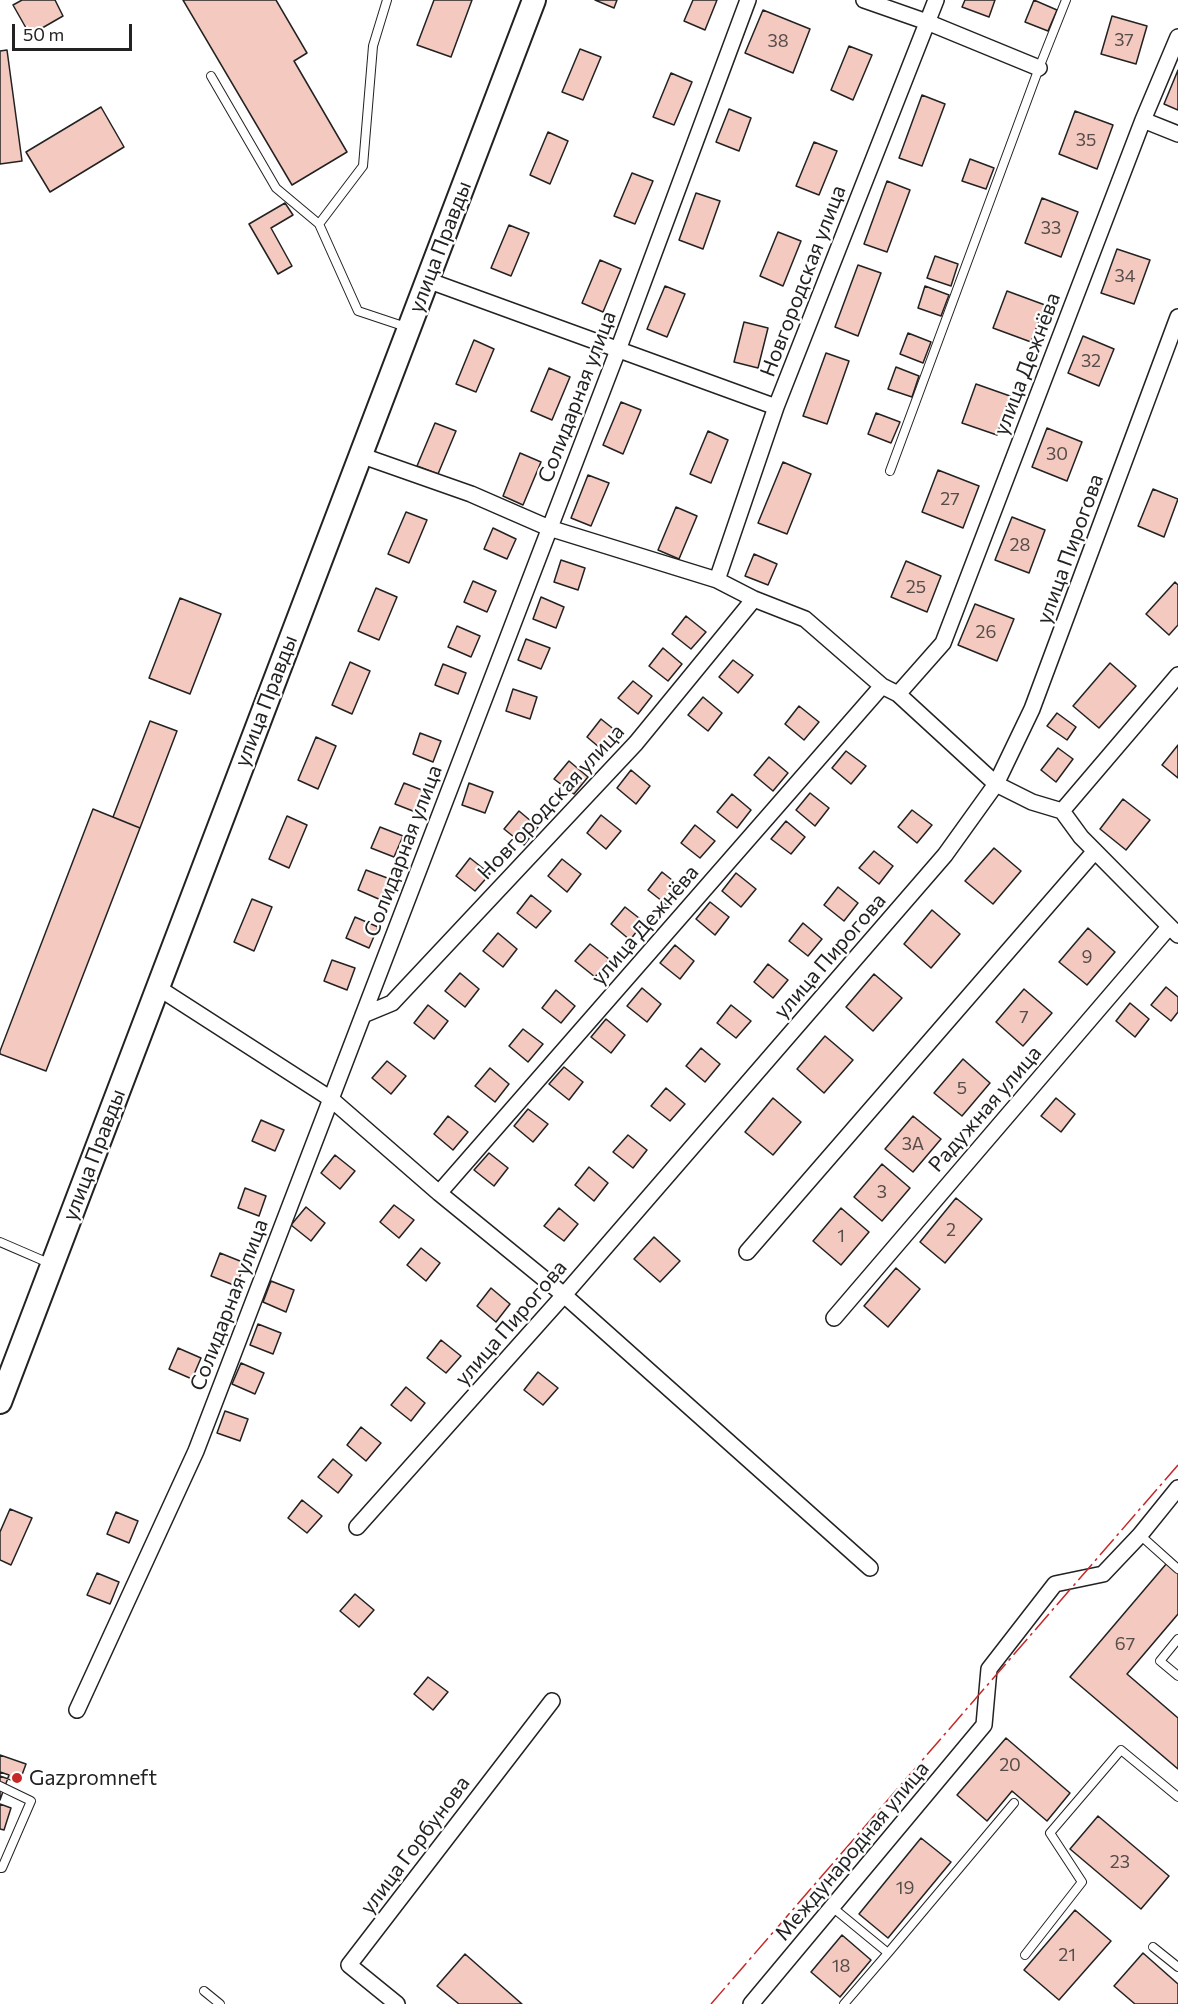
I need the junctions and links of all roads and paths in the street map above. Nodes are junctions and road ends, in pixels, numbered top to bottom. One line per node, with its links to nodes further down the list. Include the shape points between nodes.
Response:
1 (387, 0): 13 (lane, via 374,46 363,166)
2 (534, 0): 14 (main road, улица Правды)
3 (748, 0): 17 (street, Солидарная улица)
4 (864, 0): 7 (street)
5 (936, 0): 7 (street, Новгородская улица)
6 (1066, 0): 9 (lane)
7 (927, 22): 9 (street); 18 (street, Новгородская улица)
8 (1178, 38): 11 (street, улица Дежнёва)
9 (1039, 68): 20 (lane)
10 (211, 76): 13 (lane, via 276,188)
11 (1143, 120): 12 (street); 26 (street, улица Дежнёва, via 943,643)
12 (1178, 134)
13 (319, 224): 16 (lane, via 358,311)
14 (427, 280): 16 (main road, улица Правды); 17 (street)
15 (1178, 317): 27 (street, улица Пирогова, via 1032,710)
16 (409, 327): 19 (main road, улица Правды)
17 (618, 350): 18 (street); 21 (street, Солидарная улица)
18 (776, 407): 22 (street, Новгородская улица)
19 (360, 455): 21 (street, via 471,494); 31 (main road, улица Правды)
20 (890, 471)
21 (549, 528): 22 (street); 32 (street, Солидарная улица)
22 (717, 580): 23 (street)
23 (754, 599): 25 (street, via 805,619); 32 (street, Новгородская улица, via 636,743 392,1003)
24 (1178, 675): 28 (street)
25 (882, 686): 26 (street); 34 (street, улица Дежнёва)
26 (898, 694): 27 (street)
27 (996, 784): 28 (street, via 1032,802); 38 (street, улица Пирогова, via 945,855)
28 (1062, 811): 29 (street)
29 (1095, 851): 30 (street); 36 (street)
30 (1173, 931): 39 (street, Радужная улица)
31 (157, 987): 33 (street); 37 (main road, улица Правды)
32 (363, 1015): 33 (street, Солидарная улица)
33 (331, 1099): 34 (street); 49 (street, Солидарная улица, via 196,1451)
34 (439, 1193): 38 (street)
35 (0, 1242): 37 (lane)
36 (747, 1252)
37 (52, 1264): 40 (main road, улица Правды)
38 (564, 1295): 42 (street, улица Пирогова); 44 (street)
39 (834, 1318)
40 (0, 1402)
41 (1178, 1488): 43 (street)
42 (357, 1527)
43 (1140, 1535): 45 (lane); 54 (street, Международная улица, via 1104,1574 1055,1584 989,1669 984,1725)
44 (870, 1568)
45 (1178, 1569)
46 (1178, 1639): 47 (lane, via 1160,1660)
47 (1178, 1676)
48 (552, 1701): 61 (street, улица Горбунова, via 349,1965)
49 (77, 1710)
50 (0, 1786): 53 (lane, via 31,1801)
51 (1178, 1797): 57 (lane, via 1121,1750 1050,1833 1082,1882)
52 (1014, 1803): 56 (lane)
53 (0, 1868)
54 (832, 1907): 56 (lane); 62 (street, Международная улица)
55 (1154, 1947): 58 (lane)
56 (888, 1953): 63 (lane)
57 (1025, 1955)
58 (1178, 1967)
59 (204, 1991): 60 (lane)
60 (220, 2004)
61 (397, 2004)
62 (751, 2004)
63 (844, 2004)

